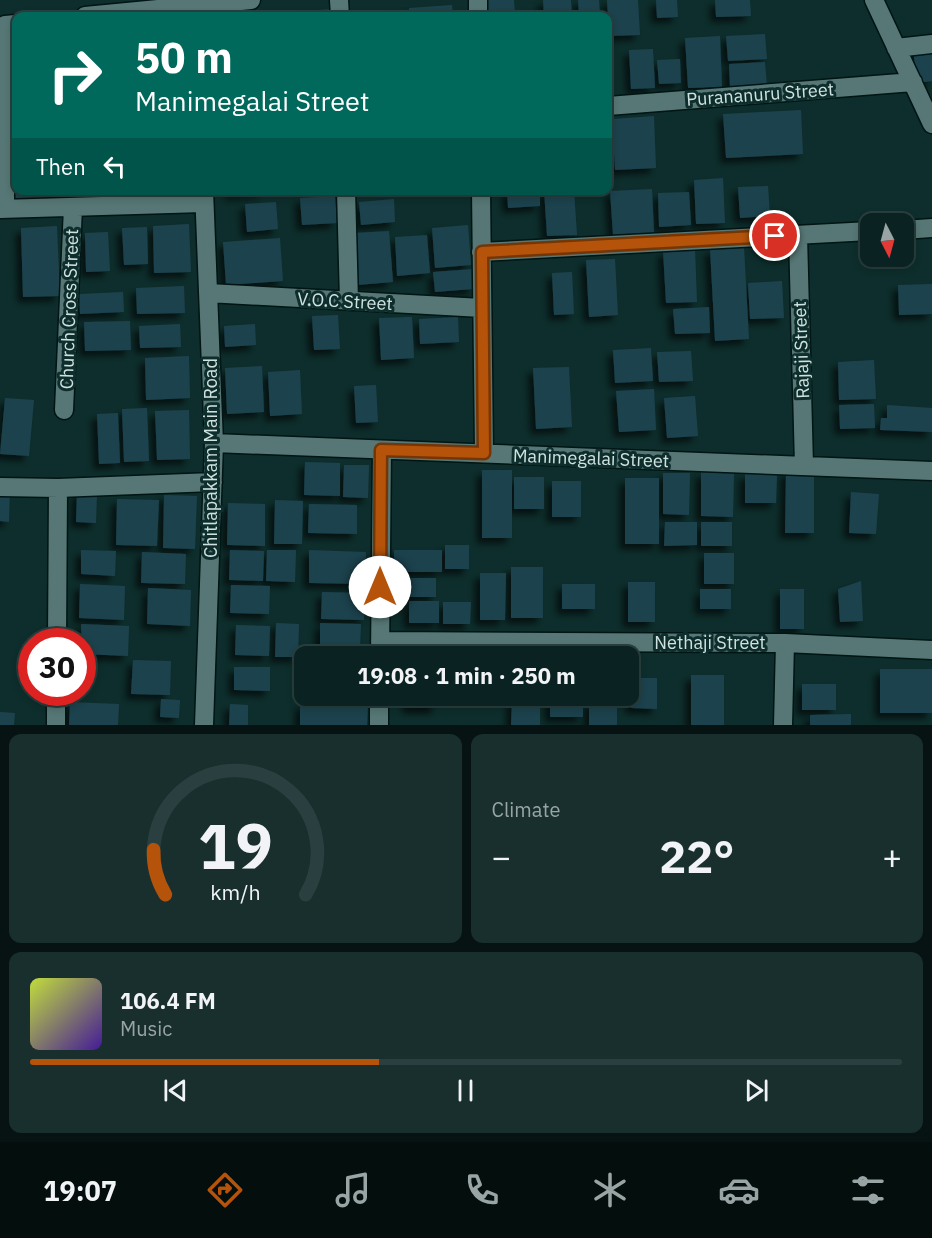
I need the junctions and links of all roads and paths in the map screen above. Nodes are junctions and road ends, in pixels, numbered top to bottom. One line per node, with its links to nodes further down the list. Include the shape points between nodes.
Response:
1 (251, 0): 3 (street)
2 (874, 0): 7 (street)
3 (196, 7): 4 (street)
4 (134, 12)
5 (11, 24): 8 (street)
6 (932, 44): 7 (street)
7 (896, 48): 9 (street)
8 (11, 80): 16 (street)
9 (913, 82): 10 (street, Purananuru Street); 11 (street)
10 (612, 106)
11 (932, 124)
12 (346, 195): 23 (street)
13 (481, 195): 21 (street)
14 (204, 197): 15 (street); 22 (street, Chitlapakkam Main Road)
15 (73, 207): 16 (street); 25 (street, Church Cross Street)
16 (3, 209)
17 (932, 228): 18 (street)
18 (914, 229)
19 (860, 232): 20 (street)
20 (798, 235): 21 (street); 29 (street, Rajaji Street)
21 (482, 252): 24 (street)
22 (208, 293): 23 (street, V.O.C Street); 26 (street, Chitlapakkam Main Road)
23 (349, 301): 24 (street, V.O.C Street)
24 (482, 308): 28 (street)
25 (64, 410)
26 (214, 443): 27 (street, Manimegalai Street); 31 (street, Chitlapakkam Main Road)
27 (381, 450): 28 (street, Manimegalai Street); 36 (street)
28 (484, 453): 29 (street, Manimegalai Street)
29 (804, 466): 30 (street, Manimegalai Street)
30 (932, 471)
31 (213, 482): 33 (street); 42 (street, Chitlapakkam Main Road)
32 (0, 487): 33 (street)
33 (58, 488): 34 (street)
34 (57, 628)
35 (785, 643): 37 (street, Nethaji Street); 38 (street, Nethaji Street); 44 (street)
36 (380, 646)
37 (582, 646)
38 (932, 650)
39 (56, 706): 41 (street)
40 (379, 706): 43 (street)
41 (56, 725)
42 (204, 725)
43 (379, 725)
44 (783, 725)

